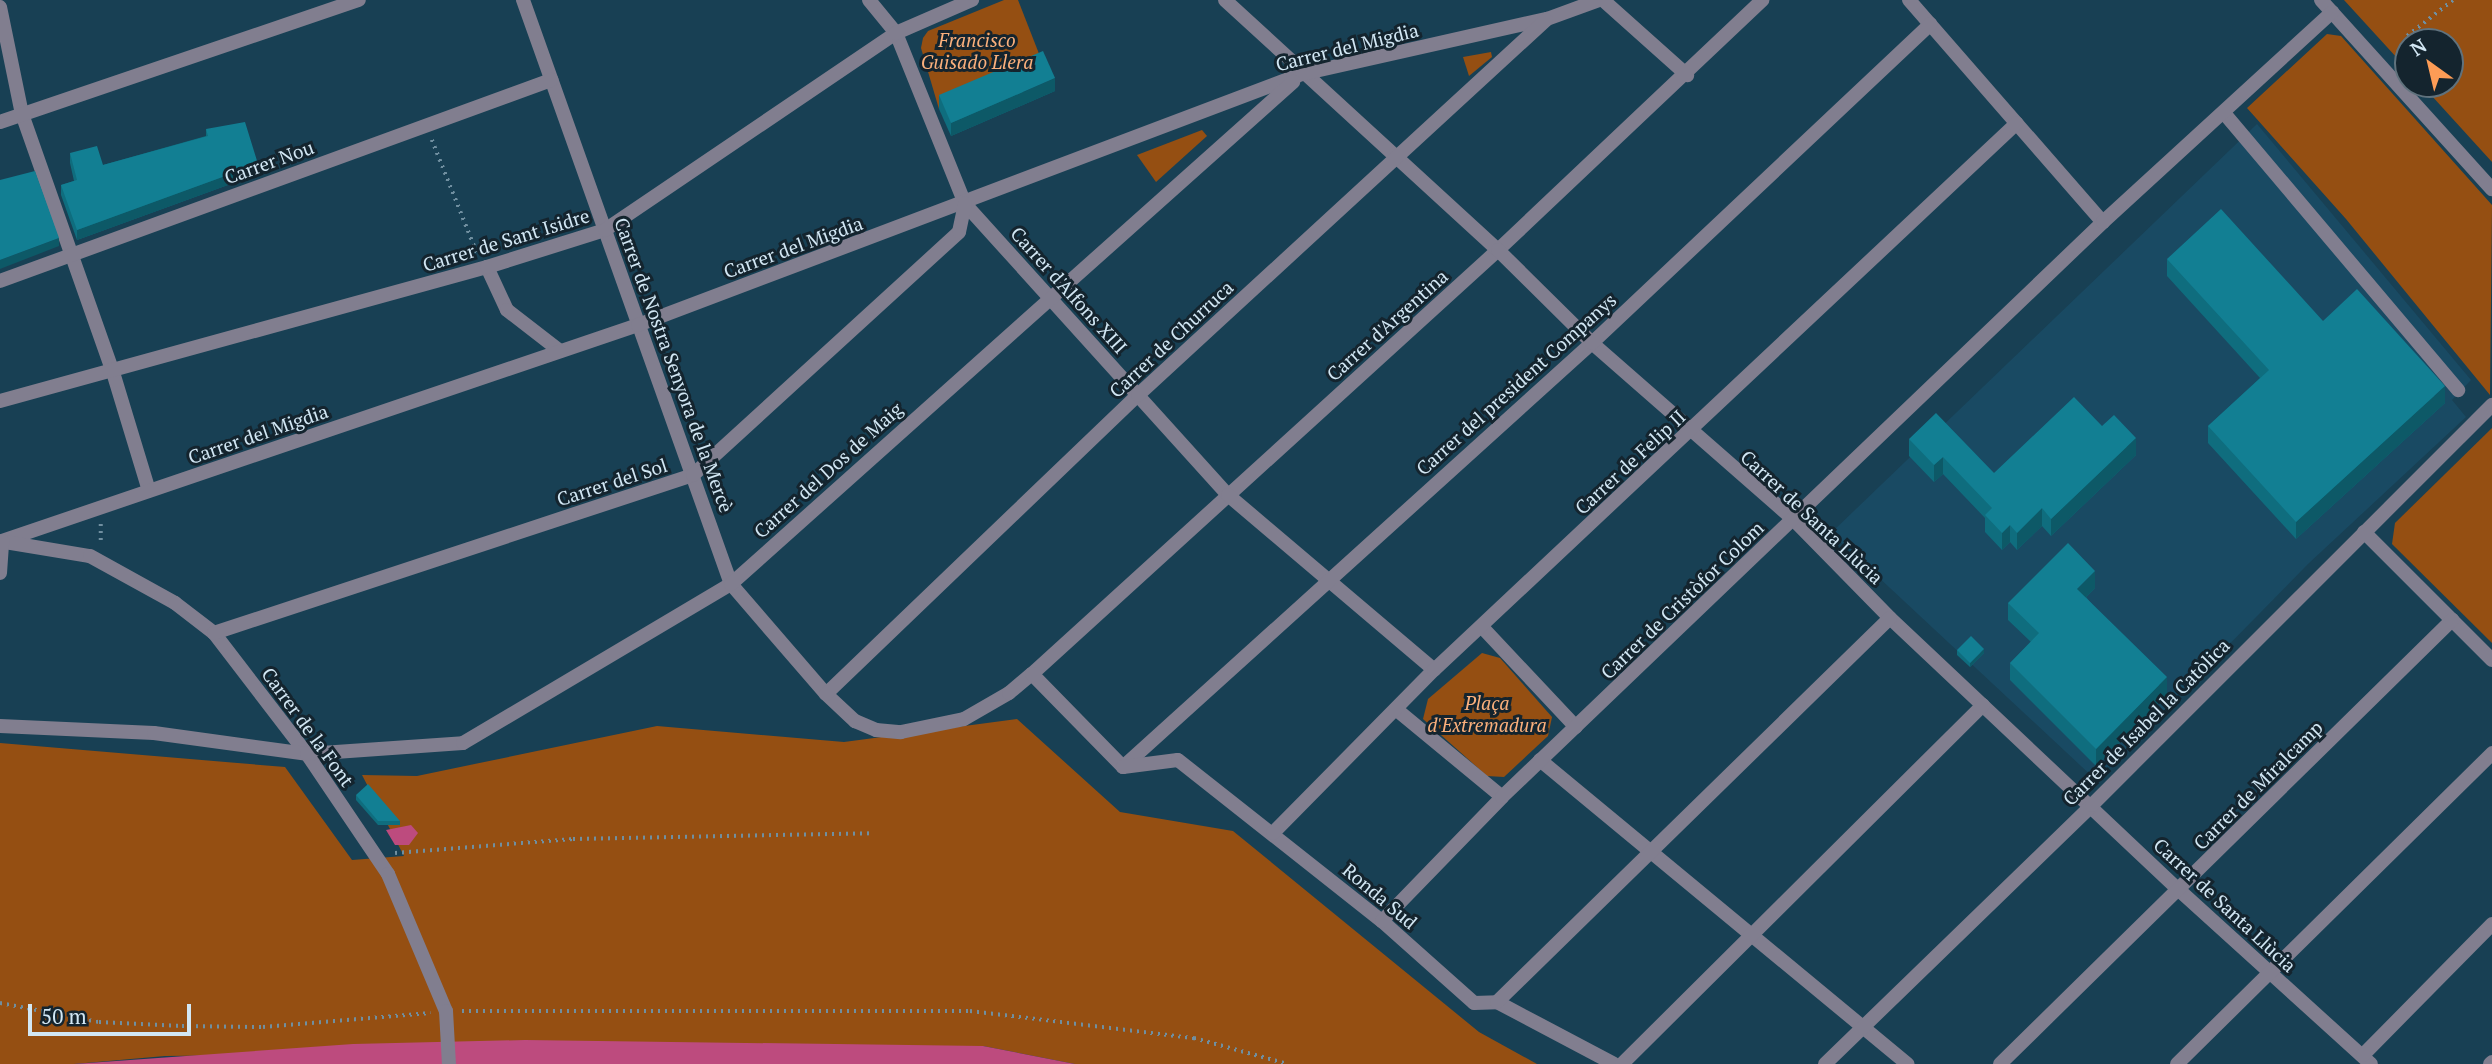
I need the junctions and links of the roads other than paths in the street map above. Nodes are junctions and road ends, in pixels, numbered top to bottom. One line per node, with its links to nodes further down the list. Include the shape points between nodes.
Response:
1 (359, 0): 10 (street)
2 (523, 0): 18 (street, Carrer de Nostra Senyora de la Mercè)
3 (870, 0): 15 (street, Carrer d'Alfons XIII)
4 (972, 0): 15 (street, Carrer de Sant Isidre)
5 (1225, 0): 16 (street, Carrer de Santa Llùcia)
6 (1601, 0): 13 (street, Carrer del Migdia); 17 (street)
7 (1762, 0): 17 (street, Carrer d'Argentina)
8 (1909, 0): 14 (street)
9 (2321, 0): 12 (street)
10 (331, 3): 20 (street)
11 (0, 7): 20 (street)
12 (2332, 12): 19 (street, Carrer de Cristòfor Colom); 24 (street)
13 (1547, 19): 16 (street, Carrer del Migdia); 23 (street, Carrer de Churruca)
14 (1930, 24): 22 (street); 34 (street, Carrer del president Companys)
15 (895, 33): 25 (street, Carrer d'Alfons XIII); 27 (street, Carrer de Sant Isidre)
16 (1302, 74): 23 (street, Carrer de Santa Llùcia); 25 (street, Carrer del Migdia); 32 (street, Carrer del Dos de Maig)
17 (1687, 75): 28 (street, Carrer d'Argentina)
18 (551, 80): 27 (street, Carrer de Nostra Senyora de la Mercè); 29 (street, Carrer Nou)
19 (2224, 113): 26 (street, Carrer de Cristòfor Colom); 37 (street)
20 (22, 114): 21 (street); 29 (street)
21 (0, 122)
22 (2017, 123): 26 (street); 41 (street, Carrer de Felip II)
23 (1398, 157): 28 (street, Carrer de Santa Llùcia); 38 (street, Carrer de Churruca)
24 (2492, 189)
25 (965, 204): 32 (street, Carrer d'Alfons XIII); 33 (street, Carrer del Migdia); 42 (street, Carrer del Sol, via 959,232)
26 (2103, 222): 45 (street, Carrer de Cristòfor Colom)
27 (605, 230): 30 (street, Carrer de Sant Isidre); 33 (street, Carrer de Nostra Senyora de la Mercè)
28 (1498, 250): 34 (street, Carrer de Santa Llùcia); 44 (street, Carrer d'Argentina)
29 (72, 253): 31 (street, Carrer Nou); 36 (street)
30 (487, 267): 35 (street, via 507,310); 36 (street, Carrer de Sant Isidre)
31 (0, 281)
32 (1048, 297): 38 (street, Carrer d'Alfons XIII); 50 (street, Carrer del Dos de Maig)
33 (638, 325): 35 (street, Carrer del Migdia); 42 (street, Carrer de Nostra Senyora de la Mercè)
34 (1592, 343): 41 (street, Carrer de Santa Llùcia); 49 (street, Carrer del president Companys)
35 (560, 351): 43 (street, Carrer del Migdia)
36 (113, 369): 39 (street, Carrer de Sant Isidre); 43 (street)
37 (2458, 390)
38 (1138, 395): 44 (street, Carrer d'Alfons XIII); 58 (street, Carrer de Churruca)
39 (0, 401)
40 (2492, 405): 46 (street, Carrer de Isabel la Catòlica)
41 (1690, 431): 45 (street, Carrer de Santa Llùcia); 53 (street, Carrer de Felip II)
42 (693, 475): 50 (street, Carrer de Nostra Senyora de la Mercè); 54 (street, Carrer del Sol)
43 (149, 491): 47 (street, Carrer del Migdia)
44 (1228, 495): 49 (street, Carrer d'Alfons XIII); 57 (street, Carrer d'Argentina)
45 (1794, 520): 51 (street, Carrer de Santa Llùcia); 62 (street, Carrer de Cristòfor Colom)
46 (2364, 532): 52 (street); 68 (street, Carrer de Isabel la Catòlica)
47 (1, 541): 48 (street); 54 (street, Carrer de la Font, via 90,556 175,603)
48 (0, 573)
49 (1329, 580): 56 (street, Carrer d'Alfons XIII); 66 (street, Carrer del president Companys)
50 (731, 584): 58 (street, Carrer de Nostra Senyora de la Mercè); 64 (street, Carrer del Dos de Maig, via 463,743)
51 (1890, 618): 59 (street, Carrer de Santa Llùcia); 70 (street)
52 (2452, 620): 55 (street); 71 (street, Carrer de Miralcamp)
53 (1482, 627): 56 (street, Carrer de Felip II); 62 (street)
54 (214, 633): 64 (street, Carrer de la Font)
55 (2492, 660)
56 (1434, 670): 60 (street, Carrer de Felip II)
57 (1032, 674): 58 (street, Carrer de Nostra Senyora de la Mercè, via 1009,694 964,719 901,732 867,728); 66 (street)
58 (826, 694)
59 (1983, 705): 68 (street, Carrer de Santa Llùcia); 74 (street)
60 (1396, 710): 67 (street); 69 (street, Carrer de Felip II)
61 (0, 726): 64 (street, Carrer del Dos de Maig, via 154,733)
62 (1576, 727): 65 (street, Carrer de Cristòfor Colom)
63 (2492, 753): 75 (street)
64 (307, 754): 79 (street, Carrer de la Font, via 388,873 446,1014)
65 (1540, 760): 67 (street, Carrer de Cristòfor Colom); 70 (street)
66 (1123, 767): 69 (street, Ronda Sud, via 1178,760)
67 (1502, 797): 72 (street, Carrer de Cristòfor Colom)
68 (2092, 805): 71 (street, Carrer de Santa Llùcia); 77 (street, Carrer de Isabel la Catòlica)
69 (1273, 833): 72 (street, Ronda Sud)
70 (1650, 849): 74 (street); 76 (street)
71 (2179, 890): 75 (street, Carrer de Santa Llùcia); 84 (street, Carrer de Miralcamp)
72 (1382, 921): 76 (street, Ronda Sud, via 1474,1003)
73 (2492, 924): 78 (street)
74 (1753, 936): 77 (street); 81 (street)
75 (2269, 974): 78 (street, Carrer de Santa Llùcia); 85 (street)
76 (1497, 1002): 80 (street, Ronda Sud)
77 (1861, 1027): 82 (street, Carrer de Isabel la Catòlica); 83 (street)
78 (2367, 1060)
79 (449, 1064)
80 (1614, 1064)
81 (1622, 1064)
82 (1825, 1064)
83 (1907, 1064)
84 (2000, 1064)
85 (2176, 1064)

